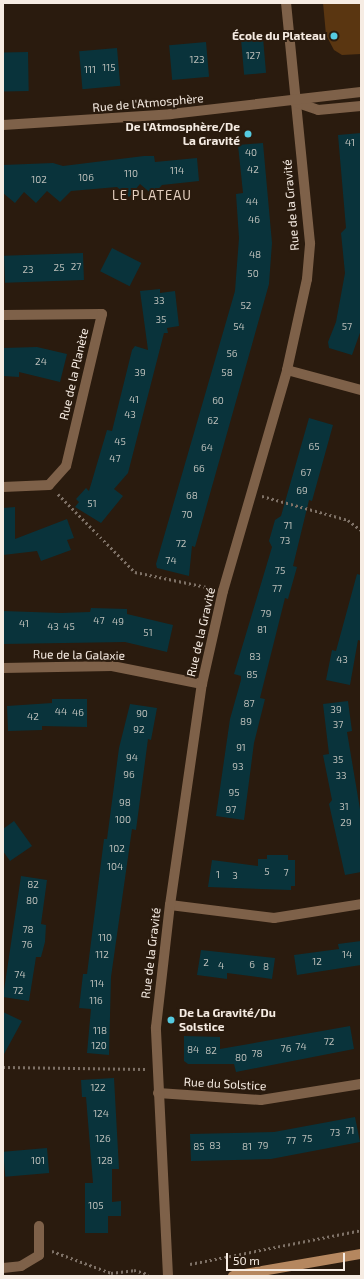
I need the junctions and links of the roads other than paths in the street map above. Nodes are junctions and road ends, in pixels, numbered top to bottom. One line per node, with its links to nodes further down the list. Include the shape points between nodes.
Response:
1 (286, 3): 3 (street, Rue de la Gravité)
2 (361, 92): 3 (street, Rue de l'Atmosphère, via 316,95)
3 (295, 102): 4 (street, Rue de l'Atmosphère, via 318,110); 5 (street, Rue de l'Atmosphère, via 103,120); 7 (street, Rue de la Gravité, via 310,243 302,312)
4 (361, 106)
5 (3, 125)
6 (3, 315): 9 (street, Rue de la Planète, via 102,314 66,466 49,485)
7 (287, 370): 8 (street); 11 (street, Rue de la Gravité, via 223,591)
8 (361, 390)
9 (3, 487)
10 (3, 668): 11 (street, Rue de la Galaxie, via 112,666)
11 (202, 684): 13 (street, Rue de la Gravité)
12 (361, 904): 13 (street, via 274,918)
13 (170, 905): 15 (street, Rue de la Gravité, via 158,997)
14 (361, 1084): 15 (street, Rue du Solstice, via 261,1100)
15 (158, 1093): 19 (street, Rue de la Gravité)
16 (39, 1226): 18 (street, via 41,1249 31,1262)
17 (361, 1254): 20 (main road)
18 (3, 1268)
19 (168, 1276)
20 (233, 1276)

